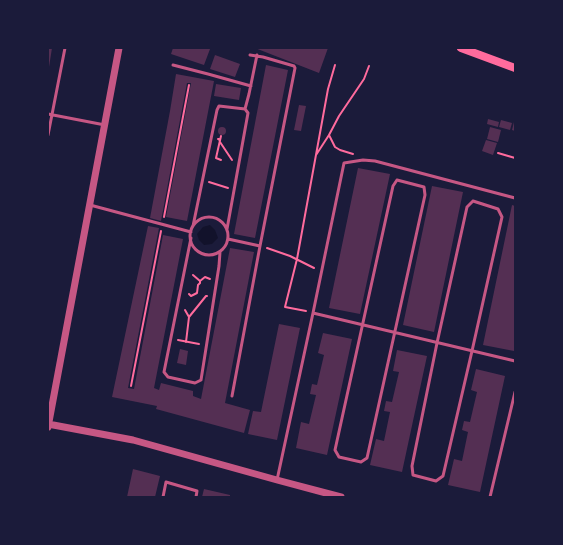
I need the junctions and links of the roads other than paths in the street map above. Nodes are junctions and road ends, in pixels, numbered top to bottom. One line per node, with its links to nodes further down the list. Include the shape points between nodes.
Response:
1 (65, 48): 10 (lane)
2 (119, 48): 11 (street)
3 (461, 48): 7 (main road)
4 (250, 55): 5 (lane)
5 (257, 55): 8 (lane); 20 (lane, via 295,68)
6 (173, 65): 8 (lane)
7 (515, 68)
8 (251, 86): 9 (lane)
9 (245, 109): 15 (lane, via 219,106 217,110); 16 (lane, via 248,114)
10 (50, 114): 11 (lane); 12 (lane)
11 (105, 125): 14 (street)
12 (48, 135)
13 (515, 198): 22 (lane, via 375,161 344,163)
14 (90, 205): 17 (lane); 30 (street)
15 (193, 226): 16 (lane, via 203,218 210,217 222,222); 17 (lane)
16 (227, 229): 19 (lane)
17 (191, 232): 18 (lane)
18 (191, 238): 21 (lane, via 192,244 200,253 212,255); 21 (lane, via 164,372 168,377 194,383 201,380)
19 (228, 239): 20 (lane); 21 (lane)
20 (260, 246): 29 (lane)
21 (220, 252)
22 (313, 313): 23 (lane); 31 (lane)
23 (362, 325): 24 (lane); 24 (lane, via 335,450 339,457 361,462 367,458); 24 (lane, via 393,186 397,180 424,187 425,195)
24 (395, 333): 25 (lane)
25 (437, 343): 26 (lane); 26 (lane, via 412,466 413,475 436,481 443,476); 26 (lane, via 466,207 473,201 498,209 502,217)
26 (472, 351): 27 (lane)
27 (515, 361)
28 (515, 392): 35 (lane)
29 (232, 396)
30 (48, 425): 31 (street, via 133,440)
31 (277, 480): 34 (street)
32 (162, 497): 33 (lane, via 166,482 197,490)
33 (196, 497)
34 (341, 497)
35 (490, 497)

